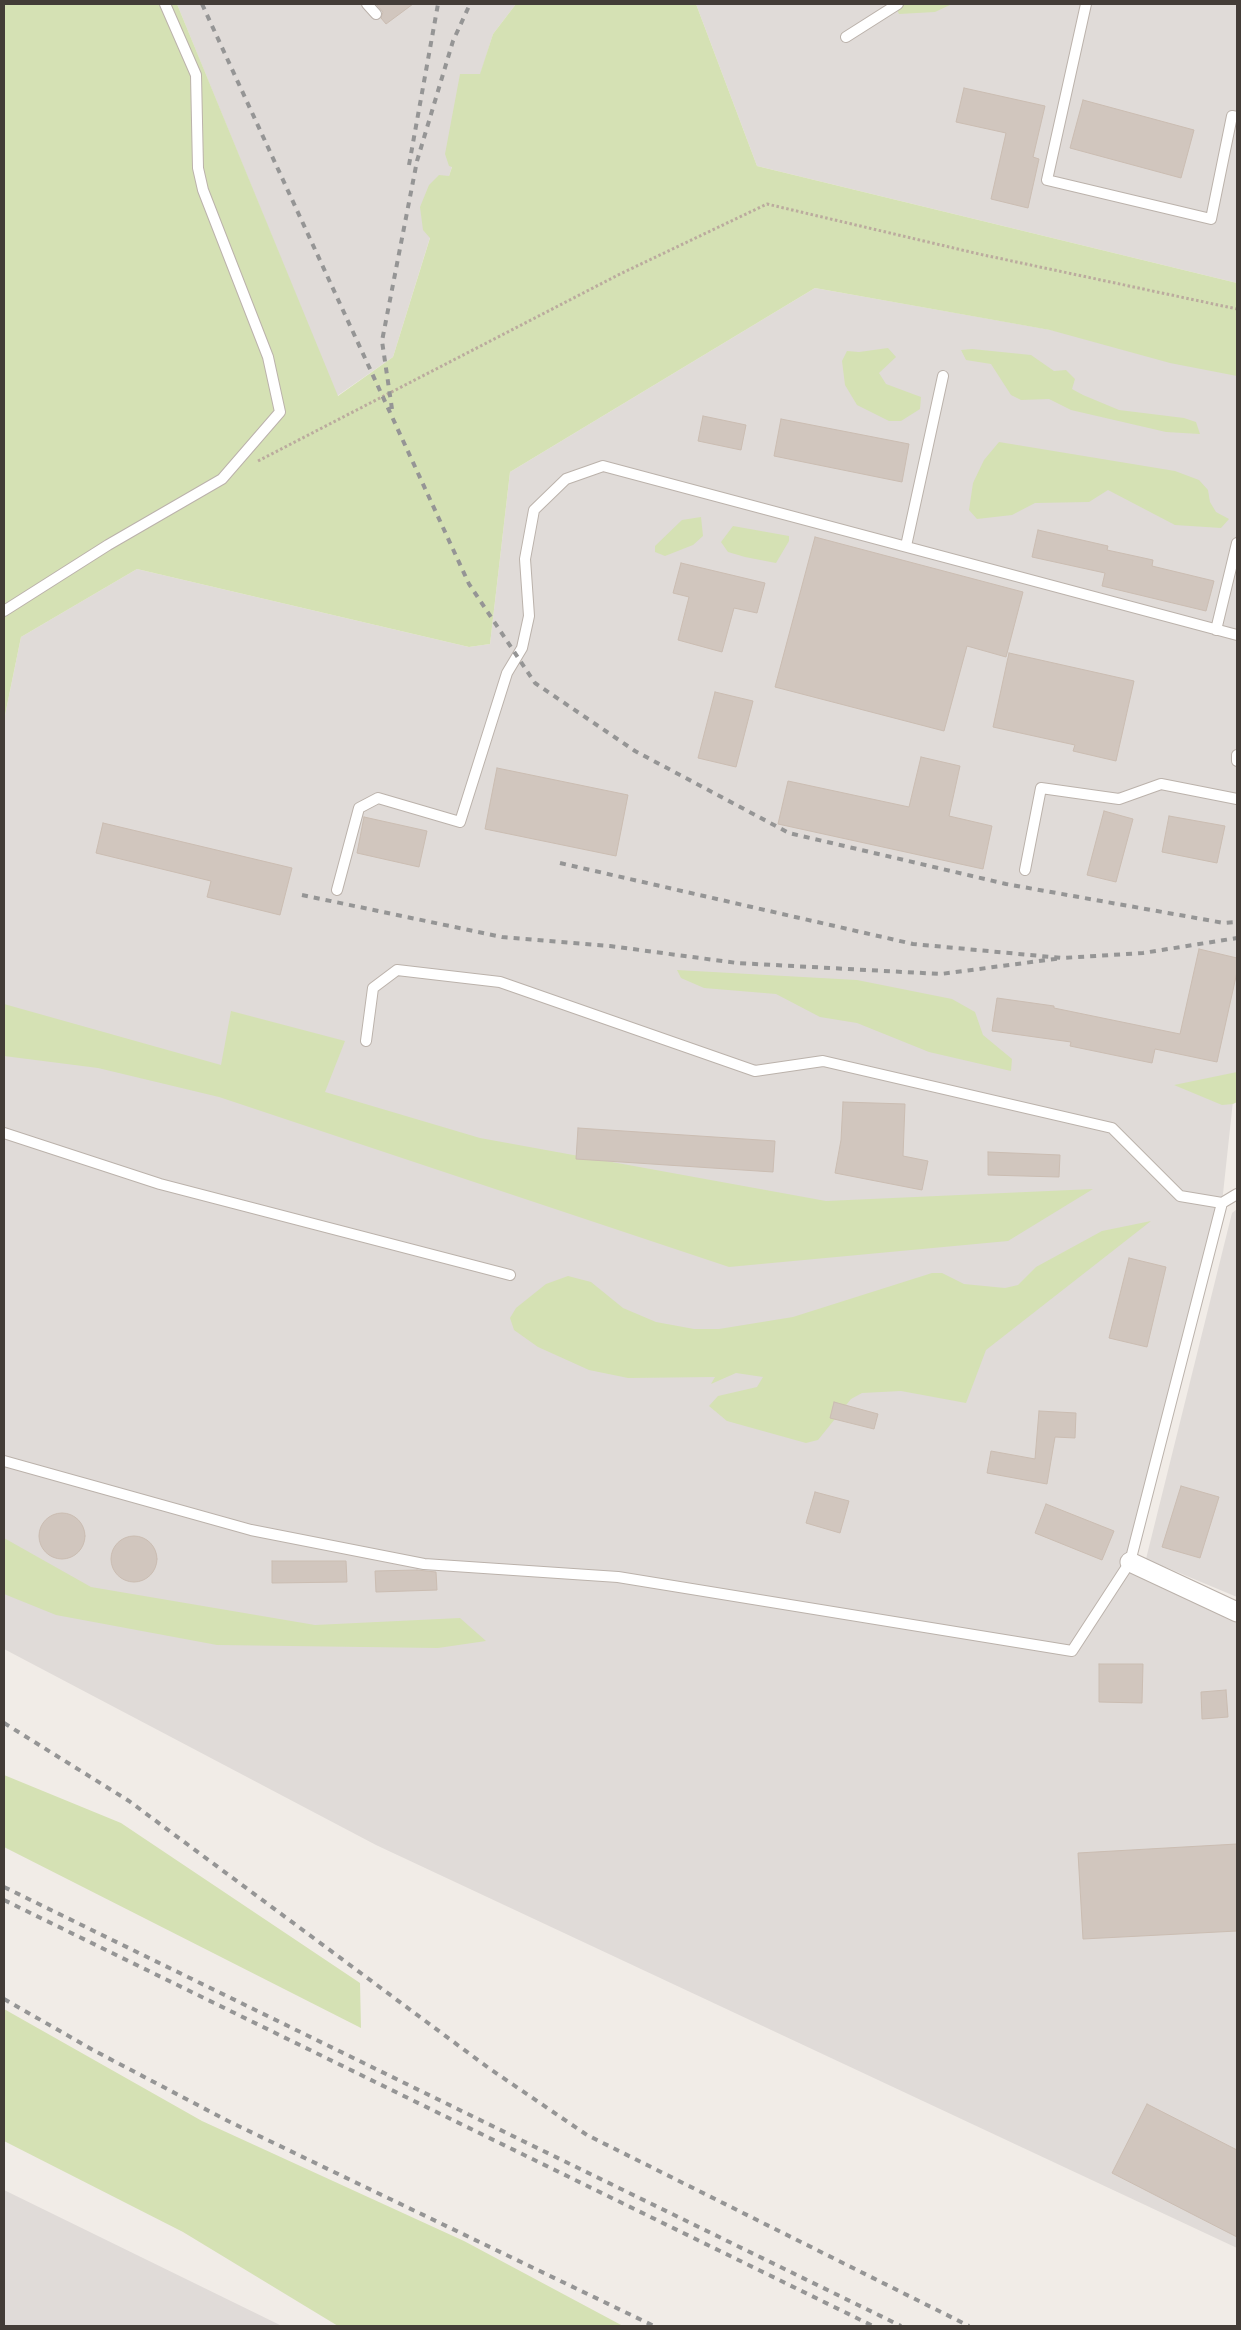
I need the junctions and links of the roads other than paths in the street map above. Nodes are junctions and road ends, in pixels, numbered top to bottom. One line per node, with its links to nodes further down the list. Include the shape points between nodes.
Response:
1 (165, 4): 11 (lane, via 196,75 198,168 203,190 268,357 280,412 222,479 108,544)
2 (367, 4): 5 (lane)
3 (898, 4): 6 (lane)
4 (1086, 4): 7 (lane, via 1048,180 1211,219 1232,116)
5 (376, 14)
6 (846, 37)
7 (1237, 117)
8 (943, 376): 10 (lane)
9 (1237, 543): 12 (lane)
10 (906, 546): 12 (lane); 18 (lane, via 604,466 566,479 534,510 525,559 529,616 522,648 507,673 460,822 378,798 359,808)
11 (4, 611)
12 (1216, 630): 13 (lane)
13 (1237, 635)
14 (1237, 755): 15 (lane)
15 (1237, 762)
16 (1237, 799): 17 (lane, via 1161,784 1119,799 1041,788)
17 (1025, 870)
18 (337, 890)
19 (366, 1040): 22 (lane, via 373,988 397,970 500,982 755,1071 823,1061 1112,1128 1180,1196)
20 (4, 1133): 23 (lane, via 160,1184)
21 (1237, 1194): 22 (lane)
22 (1222, 1202): 25 (lane)
23 (510, 1275)
24 (4, 1461): 25 (lane, via 251,1530 424,1564 618,1577 1072,1651)
25 (1130, 1562): 26 (street)
26 (1237, 1612)

